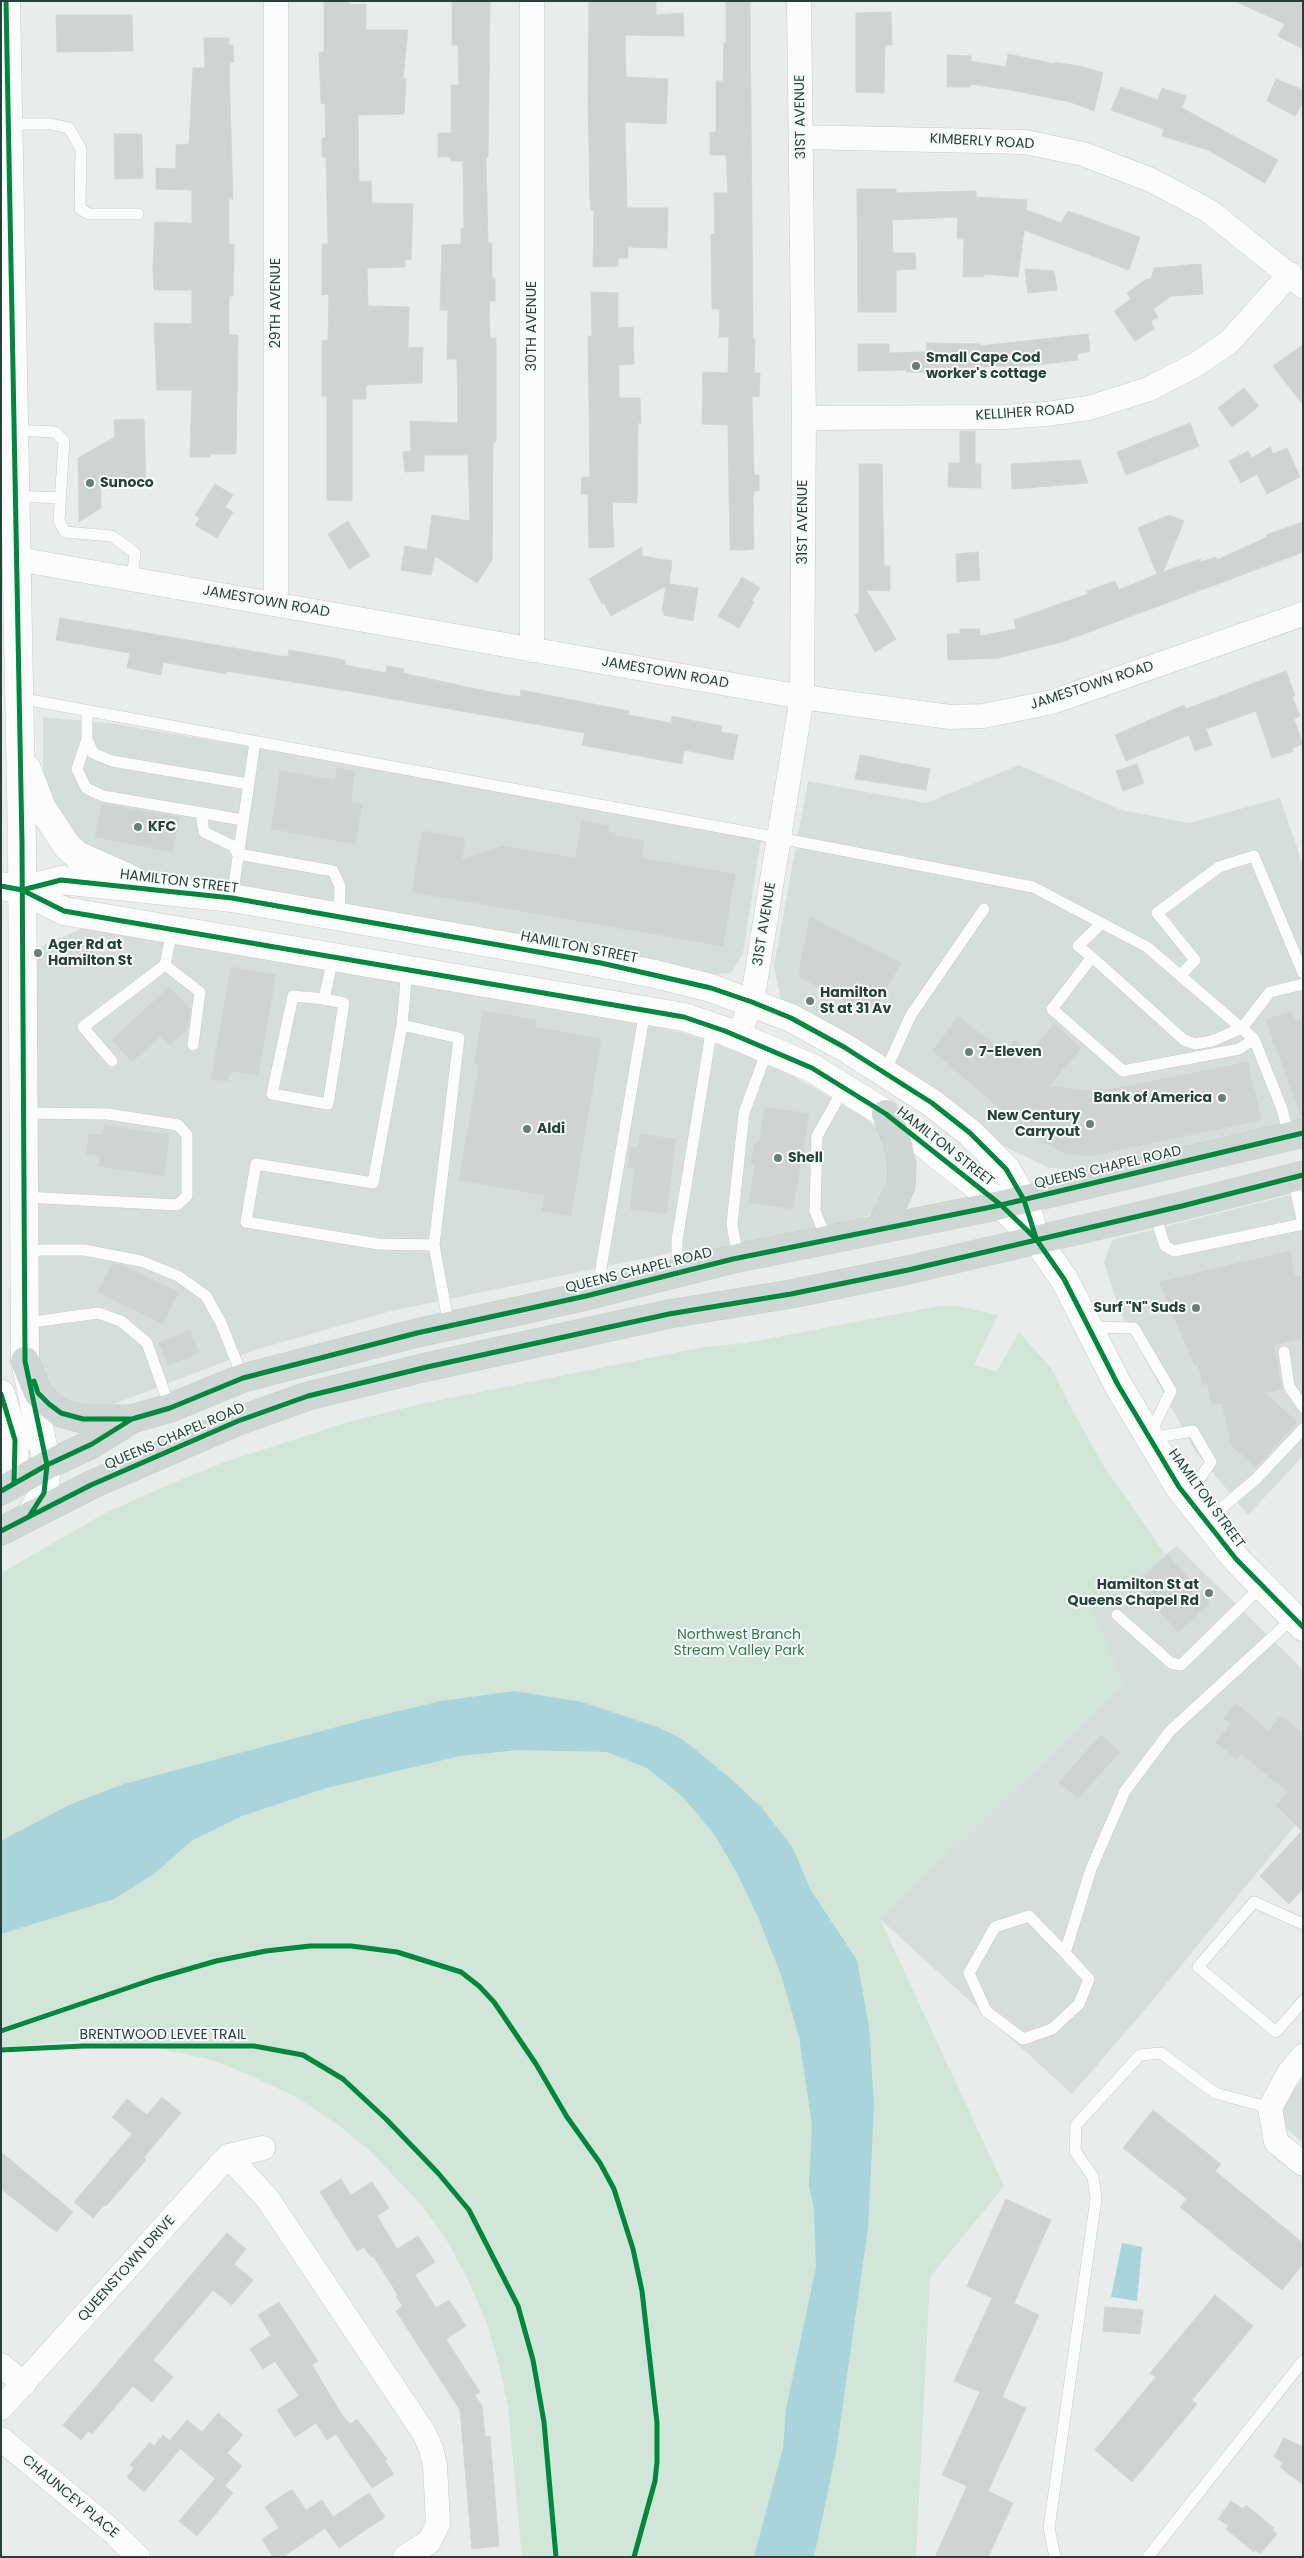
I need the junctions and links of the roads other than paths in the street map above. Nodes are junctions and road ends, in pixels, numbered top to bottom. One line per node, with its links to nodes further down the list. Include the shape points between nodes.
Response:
1 (6, 1): 5 (main road)
2 (276, 1): 16 (street, 29TH AVENUE)
3 (532, 1): 18 (street, 30TH AVENUE)
4 (799, 1): 6 (street, 31ST AVENUE)
5 (8, 124): 7 (lane, via 50,124 69,128 81,149 80,209 89,214); 9 (main road)
6 (801, 137): 8 (street, KIMBERLY ROAD, via 1024,142 1083,154 1151,180 1209,211); 10 (street, 31ST AVENUE)
7 (138, 214)
8 (1296, 280): 10 (street, KELLIHER ROAD, via 1229,342 1197,364 1148,389 1089,408 1004,417)
9 (7, 389): 11 (main road)
10 (804, 418): 19 (street, 31ST AVENUE)
11 (8, 431): 12 (main road); 13 (lane, via 55,432 64,441)
12 (16, 496): 13 (lane); 14 (main road)
13 (60, 498): 15 (lane, via 59,521 65,532 112,536 135,553)
14 (17, 559): 15 (street, JAMESTOWN ROAD); 20 (main road)
15 (132, 579): 16 (street, JAMESTOWN ROAD)
16 (276, 604): 18 (street, JAMESTOWN ROAD)
17 (1303, 614): 19 (street, JAMESTOWN ROAD, via 1052,702 983,716 950,717)
18 (532, 650): 19 (street, JAMESTOWN ROAD)
19 (802, 697): 28 (street, 31ST AVENUE)
20 (19, 698): 21 (lane); 24 (main road)
21 (87, 711): 22 (lane); 23 (lane)
22 (87, 738): 25 (lane, via 92,753 112,761); 26 (lane, via 77,769 86,788 103,796)
23 (255, 742): 25 (lane); 28 (lane)
24 (20, 752): 30 (main road); 31 (main road, via 42,808 67,846 110,871)
25 (248, 784): 27 (lane)
26 (201, 813): 27 (lane); 29 (lane, via 204,832 233,846)
27 (243, 820): 29 (lane)
28 (779, 838): 35 (lane, via 1033,888); 45 (street, 31ST AVENUE)
29 (238, 854): 32 (lane); 34 (lane, via 333,871 340,886)
30 (11, 888): 31 (main road, HAMILTON STREET, via 61,880); 36 (main road, HAMILTON STREET, via 64,911); 57 (main road)
31 (160, 890): 32 (main road, HAMILTON STREET)
32 (232, 898): 34 (main road, HAMILTON STREET)
33 (984, 909): 55 (lane, via 911,1015)
34 (339, 917): 45 (main road, HAMILTON STREET, via 655,974)
35 (1102, 923): 37 (lane, via 1078,946); 42 (lane, via 1147,946)
36 (172, 931): 38 (main road, HAMILTON STREET); 39 (lane)
37 (1092, 957): 49 (lane, via 1184,1040 1194,1044 1212,1041); 51 (lane, via 1052,1009 1123,1071 1239,1049)
38 (333, 958): 40 (main road, HAMILTON STREET); 44 (lane)
39 (165, 965): 52 (lane, via 200,992); 54 (lane, via 83,1027)
40 (408, 970): 46 (main road, HAMILTON STREET); 47 (lane)
41 (1303, 973): 42 (lane, via 1254,856 1219,867 1157,913 1195,960)
42 (1180, 976): 49 (lane)
43 (1303, 984): 49 (lane, via 1270,992)
44 (324, 999): 44 (lane, via 293,996 272,1094 328,1104 344,1003)
45 (752, 1002): 50 (street, 31ST AVENUE); 55 (main road, HAMILTON STREET, via 791,1018)
46 (645, 1010): 48 (main road, HAMILTON STREET, via 684,1017); 72 (lane)
47 (402, 1025): 68 (lane, via 459,1038); 68 (lane, via 373,1183 256,1164 246,1222 378,1244)
48 (712, 1027): 50 (main road, HAMILTON STREET); 71 (lane, via 677,1240)
49 (1242, 1028): 51 (lane)
50 (738, 1036): 53 (main road, HAMILTON STREET)
51 (1254, 1039): 59 (lane, via 1282,1110)
52 (193, 1046)
53 (768, 1048): 56 (main road, HAMILTON STREET, via 812,1068); 70 (lane, via 744,1112 732,1224)
54 (112, 1061)
55 (885, 1072): 62 (main road, HAMILTON STREET, via 970,1133 1006,1169)
56 (844, 1088): 58 (main road, HAMILTON STREET); 67 (lane, via 817,1136 815,1211)
57 (23, 1113): 61 (main road); 61 (lane, via 108,1114 178,1125 187,1136 187,1196 177,1205)
58 (886, 1114): 62 (main road, HAMILTON STREET); 65 (main road, via 897,1140 902,1165 901,1186)
59 (1296, 1134): 62 (main road, QUEENS CHAPEL ROAD)
60 (1298, 1177): 63 (main road, QUEENS CHAPEL ROAD); 64 (lane)
61 (24, 1197): 69 (main road)
62 (1012, 1202): 65 (main road, QUEENS CHAPEL ROAD); 66 (main road, HAMILTON STREET)
63 (1154, 1212): 64 (lane, via 1165,1246 1174,1251); 66 (main road, QUEENS CHAPEL ROAD)
64 (1303, 1224)
65 (881, 1228): 67 (main road, QUEENS CHAPEL ROAD)
66 (1036, 1239): 75 (main road, HAMILTON STREET, via 1064,1279); 88 (main road, QUEENS CHAPEL ROAD, via 908,1270 659,1316 308,1396 238,1420)
67 (827, 1240): 70 (main road, QUEENS CHAPEL ROAD)
68 (434, 1244): 74 (lane)
69 (24, 1254): 73 (main road); 78 (lane, via 41,1250 84,1250 141,1261 178,1276 206,1296 222,1324)
70 (738, 1258): 71 (main road, QUEENS CHAPEL ROAD)
71 (677, 1272): 72 (main road, QUEENS CHAPEL ROAD)
72 (597, 1293): 74 (main road, QUEENS CHAPEL ROAD)
73 (25, 1323): 77 (main road); 81 (lane, via 98,1313 122,1321 146,1343)
74 (449, 1326): 78 (main road, QUEENS CHAPEL ROAD)
75 (1089, 1327): 84 (main road, HAMILTON STREET); 84 (lane, via 1134,1328 1171,1391)
76 (1284, 1352): 80 (lane, via 1289,1386)
77 (25, 1361): 82 (main road, via 38,1393 61,1413 83,1419); 85 (main road)
78 (243, 1378): 81 (main road, QUEENS CHAPEL ROAD)
79 (1, 1394): 86 (main road, via 15,1440)
80 (1303, 1407)
81 (170, 1408): 82 (main road, QUEENS CHAPEL ROAD)
82 (132, 1419): 85 (main road, QUEENS CHAPEL ROAD, via 92,1444)
83 (1303, 1429): 89 (lane, via 1256,1479)
84 (1148, 1438): 87 (main road, HAMILTON STREET); 87 (lane, via 1192,1431 1212,1462)
85 (46, 1465): 86 (main road, QUEENS CHAPEL ROAD); 88 (main road, via 44,1492)
86 (8, 1487)
87 (1187, 1497): 89 (main road, HAMILTON STREET)
88 (30, 1515): 90 (main road, QUEENS CHAPEL ROAD)
89 (1206, 1520): 91 (main road, HAMILTON STREET)
90 (1, 1531)
91 (1262, 1586): 92 (lane, via 1181,1665 1171,1664); 93 (main road, HAMILTON STREET)
92 (1117, 1615)
93 (1298, 1623): 95 (lane, via 1170,1731 1125,1791 1091,1869)
94 (1303, 1924): 96 (lane, via 1254,1902 1198,1967 1276,2032)
95 (1065, 1953): 95 (lane, via 1029,1916 995,1927 969,1973 986,2011 1023,2039 1052,2029 1079,2004 1089,1979)
96 (1303, 2001)
97 (1303, 2056): 98 (street, via 1289,2073)
98 (1270, 2108): 101 (street, via 1276,2142); 109 (lane, via 1214,2093 1161,2053 1140,2055 1076,2125 1075,2151 1093,2177 1096,2199 1049,2528)
99 (263, 2148): 100 (street)
100 (228, 2156): 104 (street, QUEENSTOWN DRIVE); 108 (street, via 267,2198 431,2448 438,2524 429,2542)
101 (1303, 2164)
102 (1303, 2361): 110 (lane)
103 (1, 2365): 104 (street)
104 (24, 2384): 105 (street, QUEENSTOWN DRIVE)
105 (1, 2408)
106 (1, 2438): 107 (street, CHAUNCEY PLACE, via 112,2531)
107 (138, 2557)
108 (405, 2557)
109 (1055, 2557)
110 (1148, 2557)

